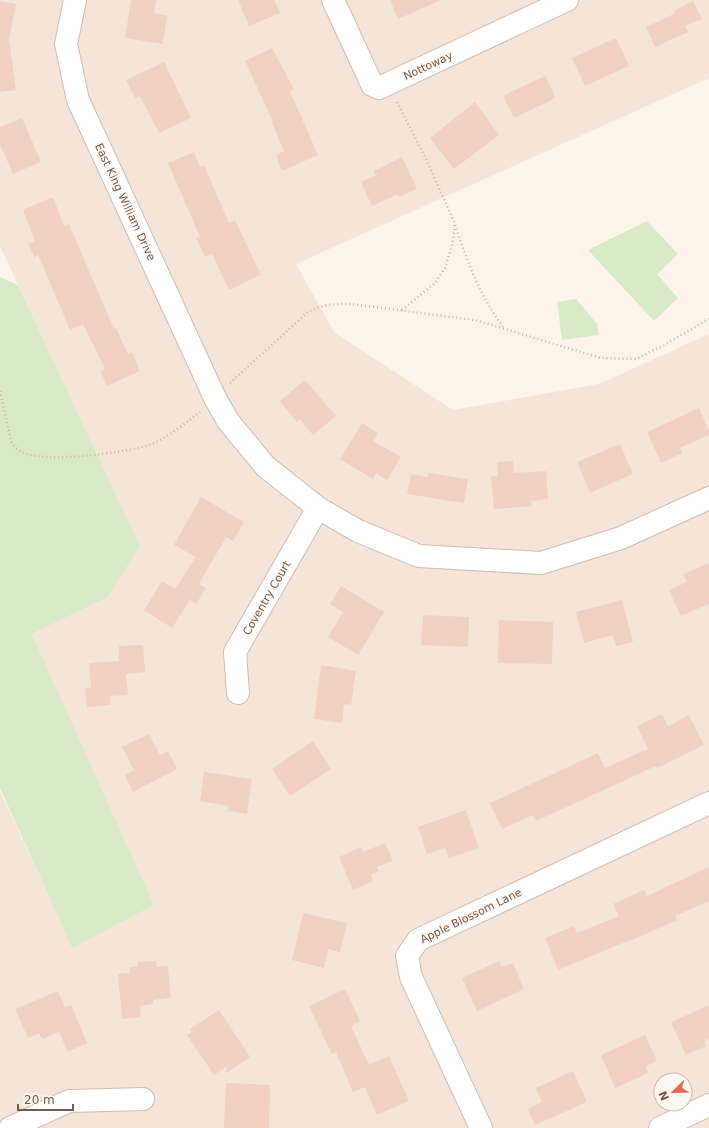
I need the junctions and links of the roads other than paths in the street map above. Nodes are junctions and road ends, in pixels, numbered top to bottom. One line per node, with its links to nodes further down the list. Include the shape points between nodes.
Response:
1 (75, 0): 5 (street, East King William Drive, via 66,44 78,100 215,398 228,421 266,467)
2 (333, 0): 3 (street, Nottoway, via 372,85 379,88)
3 (567, 0)
4 (709, 498): 5 (street, East King William Drive, via 621,538 541,563 419,556 358,531)
5 (318, 508): 6 (street, Coventry Court, via 235,652)
6 (238, 693)
7 (709, 802): 11 (street, Apple Blossom Lane, via 418,940 407,956 411,977)
8 (143, 1099): 10 (street, via 69,1101)
9 (709, 1105): 12 (street)
10 (10, 1128)
11 (481, 1128)
12 (660, 1128)

